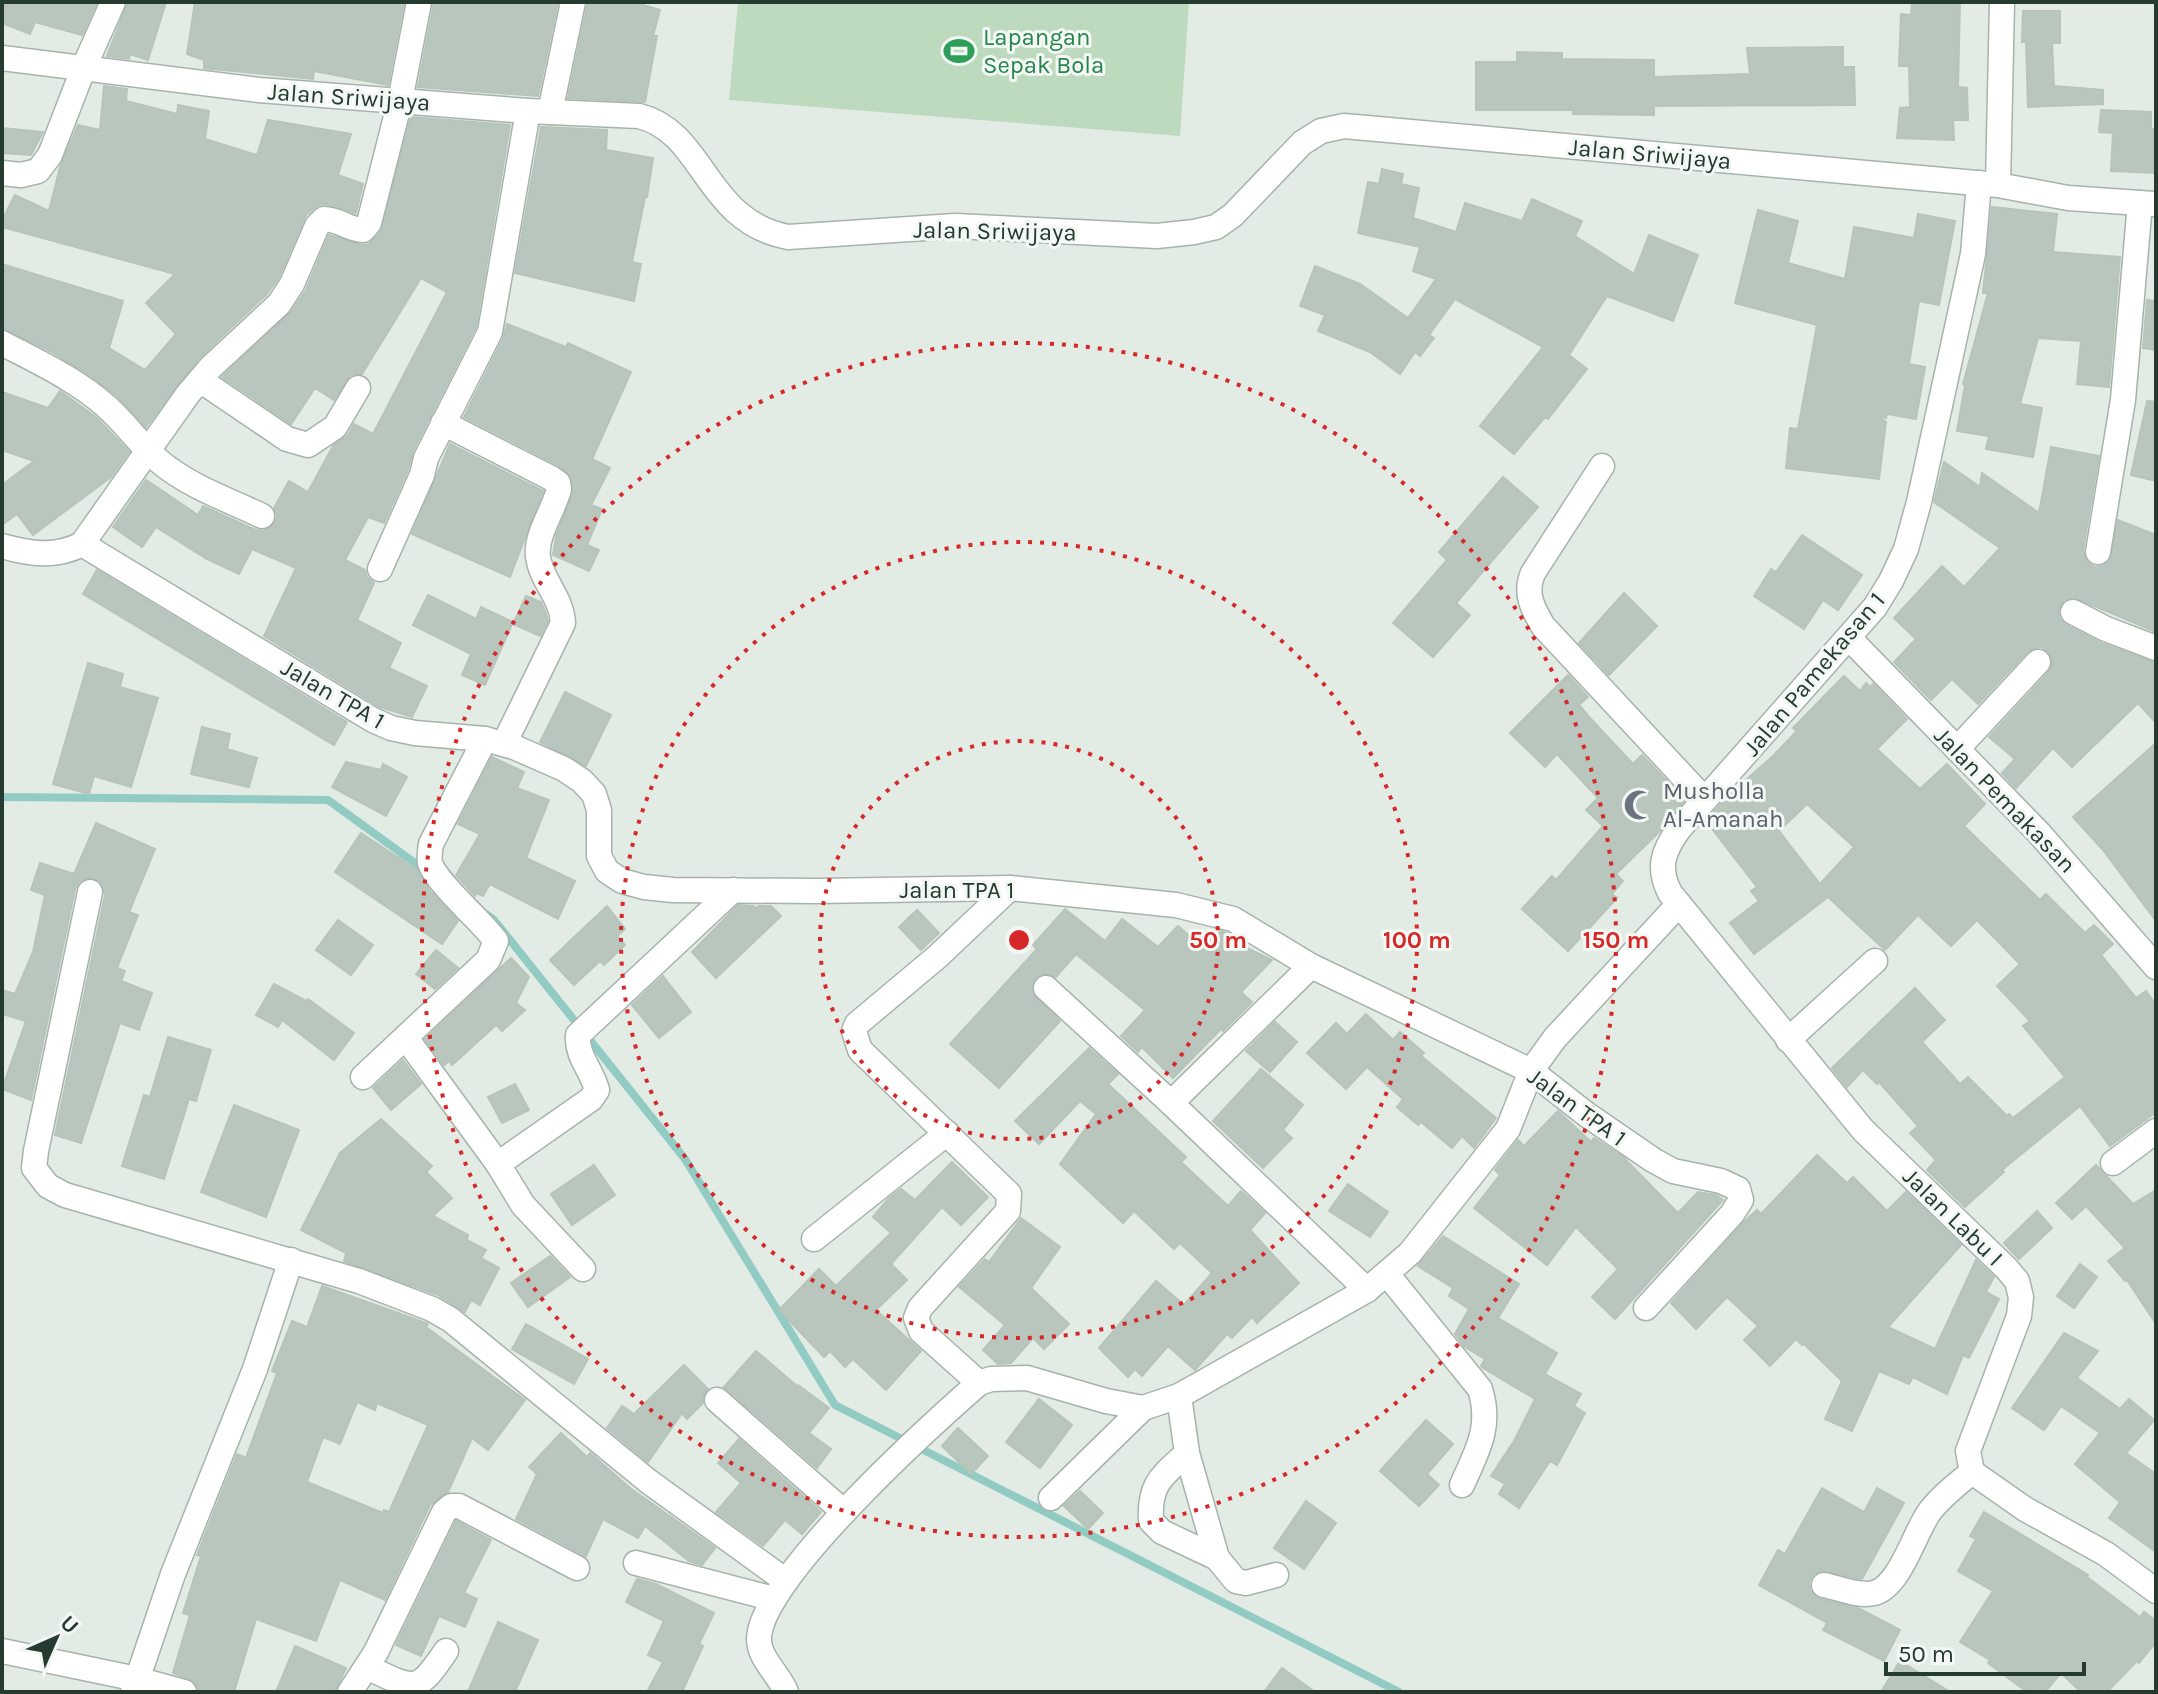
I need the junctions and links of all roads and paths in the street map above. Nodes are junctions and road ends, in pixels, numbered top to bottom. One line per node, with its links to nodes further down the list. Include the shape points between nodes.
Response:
1 (113, 2): 6 (street)
2 (419, 2): 7 (street)
3 (573, 2): 8 (street)
4 (2002, 2): 10 (street)
5 (2, 58): 6 (street, Jalan Sriwijaya)
6 (84, 67): 7 (street, Jalan Sriwijaya, via 259,90); 9 (street, via 50,155 38,171)
7 (400, 101): 8 (street, Jalan Sriwijaya); 14 (street, via 369,223 354,230 324,219 279,304)
8 (539, 112): 10 (street, Jalan Sriwijaya, via 656,120 673,134 722,200 767,233 788,237 955,226 1157,236 1194,232 1216,227 1233,215 1302,143 1344,126); 16 (street, via 490,332)
9 (2, 173)
10 (1989, 184): 11 (street, Jalan Sriwijaya, via 2068,198); 25 (street, Jalan Pamekasan 1, via 1906,549 1875,607)
11 (2148, 204): 12 (street)
12 (2145, 277): 22 (street)
13 (2, 343): 17 (street, via 88,392)
14 (200, 380): 15 (street, via 287,439 308,445 335,427); 17 (street)
15 (358, 388)
16 (443, 423): 23 (street); 28 (street, via 551,478 559,489 538,545 538,559 563,623)
17 (147, 450): 19 (street, via 177,474); 20 (street)
18 (1602, 466): 30 (street, via 1533,573 1529,596 1543,626)
19 (262, 516)
20 (82, 544): 21 (street, via 56,554); 28 (street, Jalan TPA 1, via 373,720 415,733)
21 (2, 546)
22 (2098, 552)
23 (380, 569)
24 (2073, 612): 26 (street)
25 (1849, 638): 29 (street, Jalan Pemakasan); 30 (street, Jalan Pamekasan 1)
26 (2156, 648)
27 (2038, 662): 29 (street)
28 (494, 742): 32 (street, Jalan TPA 1, via 564,769 594,794 599,856 607,871 622,881 673,890); 39 (street, via 430,853 438,877 496,941 494,950)
29 (1957, 749): 37 (street, Jalan Pemakasan)
30 (1704, 799): 34 (street, Jalan Pamekasan 1, via 1667,845 1662,864 1663,880)
31 (1010, 888): 32 (street, Jalan TPA 1); 36 (street, Jalan TPA 1, via 1206,911 1233,919); 45 (street, via 854,1031 860,1050)
32 (733, 890): 47 (street, via 578,1035 577,1046 597,1090 591,1099)
33 (90, 892): 49 (street, via 36,1151 38,1176 65,1195)
34 (1679, 904): 40 (street, Jalan Labu I); 41 (street)
35 (1875, 961): 40 (street)
36 (1311, 966): 41 (street, Jalan TPA 1); 43 (street)
37 (2156, 967)
38 (1046, 988): 43 (street)
39 (406, 1038): 42 (street); 47 (street)
40 (1788, 1040): 59 (street, Jalan Labu I, via 1863,1130 2017,1281 2019,1316 1968,1451)
41 (1531, 1071): 51 (street, via 1508,1129 1410,1253); 53 (street, Jalan TPA 1, via 1653,1160 1689,1176 1728,1184 1741,1194 1732,1214)
42 (363, 1077)
43 (1171, 1103): 52 (street)
44 (2156, 1131): 46 (street)
45 (947, 1133): 48 (street); 54 (street, via 1004,1187 1008,1211 916,1318 921,1331)
46 (2113, 1163)
47 (498, 1164): 50 (street, via 523,1205)
48 (814, 1239)
49 (291, 1260): 68 (street, via 359,1281 451,1320); 73 (street)
50 (583, 1269)
51 (1387, 1274): 52 (street); 60 (street, via 1480,1389 1485,1423)
52 (1367, 1290): 55 (street)
53 (1646, 1308)
54 (979, 1383): 57 (street, via 1027,1378); 62 (street)
55 (1179, 1396): 57 (street); 58 (street)
56 (717, 1400): 62 (street)
57 (1143, 1408): 61 (street)
58 (1187, 1453): 63 (street); 63 (street, via 1152,1490 1151,1521 1162,1532)
59 (1972, 1472): 67 (street, via 1929,1512 1885,1588 1857,1593); 69 (street)
60 (1462, 1485)
61 (1051, 1498)
62 (844, 1512): 68 (street)
63 (1217, 1558): 66 (street, via 1236,1581)
64 (636, 1563): 68 (street)
65 (577, 1568): 72 (street, via 451,1506)
66 (1276, 1575)
67 (1824, 1585)
68 (780, 1590): 76 (street, via 760,1626 758,1642)
69 (2156, 1591)
70 (2, 1651): 73 (street)
71 (446, 1651): 72 (street, via 421,1686 409,1687)
72 (367, 1667): 75 (street)
73 (135, 1685): 74 (street)
74 (184, 1692)
75 (350, 1692)
76 (786, 1692)

